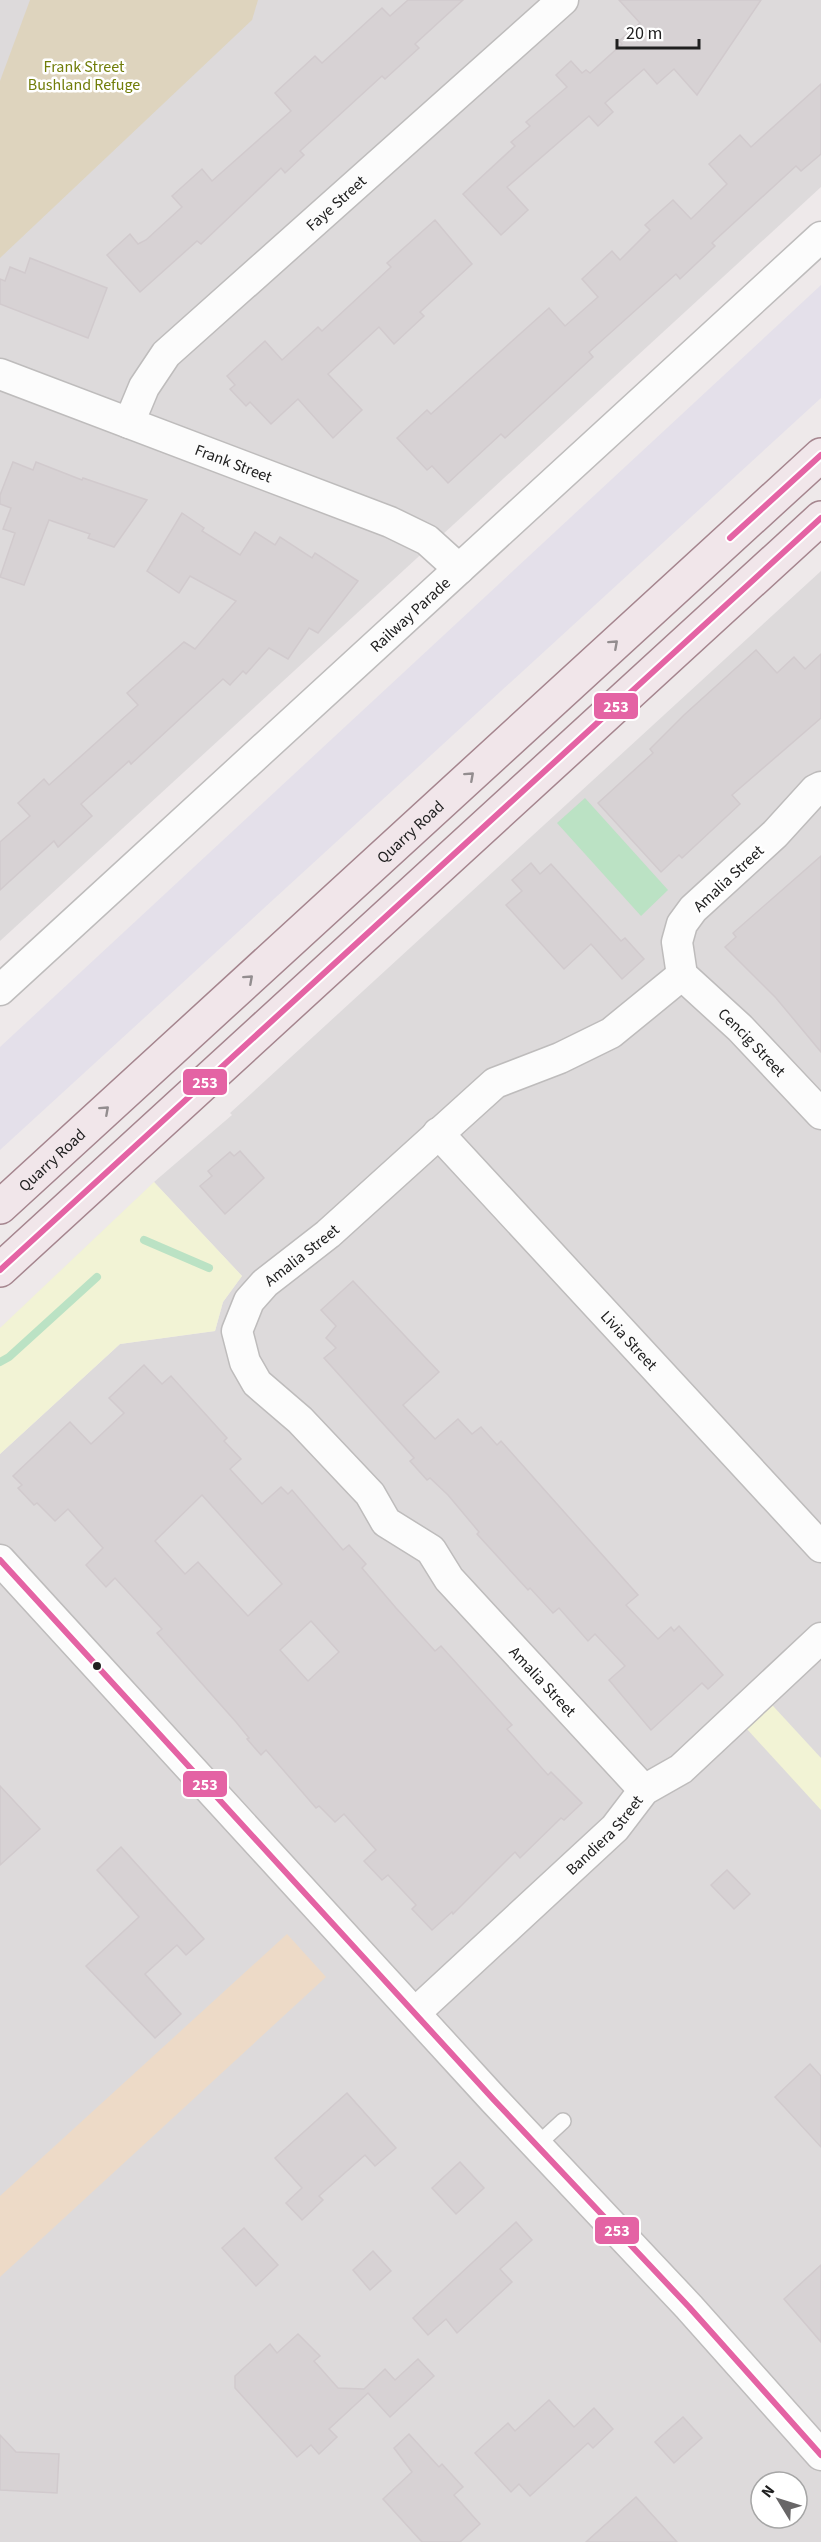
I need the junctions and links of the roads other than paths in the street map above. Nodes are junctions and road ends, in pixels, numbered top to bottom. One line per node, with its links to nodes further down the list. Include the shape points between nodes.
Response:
1 (563, 0): 4 (street, Faye Street, via 166,354 144,387)
2 (821, 237): 7 (street, Railway Parade)
3 (0, 374): 4 (street, Frank Street)
4 (129, 423): 7 (street, Frank Street, via 390,522 427,540)
5 (821, 455): 11 (main road, Quarry Road, one-way to 5)
6 (821, 518): 12 (main road)
7 (459, 569): 10 (street, Railway Parade)
8 (821, 787): 9 (street, Amalia Street, via 693,909 682,924 677,942)
9 (682, 975): 13 (street, Cencig Street, via 740,1028); 14 (street, Amalia Street, via 611,1033 495,1083)
10 (0, 990)
11 (195, 1028): 12 (main road); 15 (main road, Quarry Road, one-way to 11)
12 (227, 1062): 16 (main road)
13 (821, 1114)
14 (438, 1132): 17 (street, Livia Street); 20 (street, Amalia Street, via 249,1301 237,1331 245,1362 257,1383 300,1420 370,1494 386,1522 432,1550 456,1586)
15 (0, 1207)
16 (0, 1270)
17 (821, 1547)
18 (0, 1560): 21 (street)
19 (821, 1638): 20 (street, Bandiera Street, via 681,1769)
20 (644, 1791): 21 (street, Bandiera Street, via 615,1828)
21 (415, 2013): 23 (street)
22 (563, 2121): 23 (lane)
23 (537, 2145): 24 (street)
24 (821, 2455)

